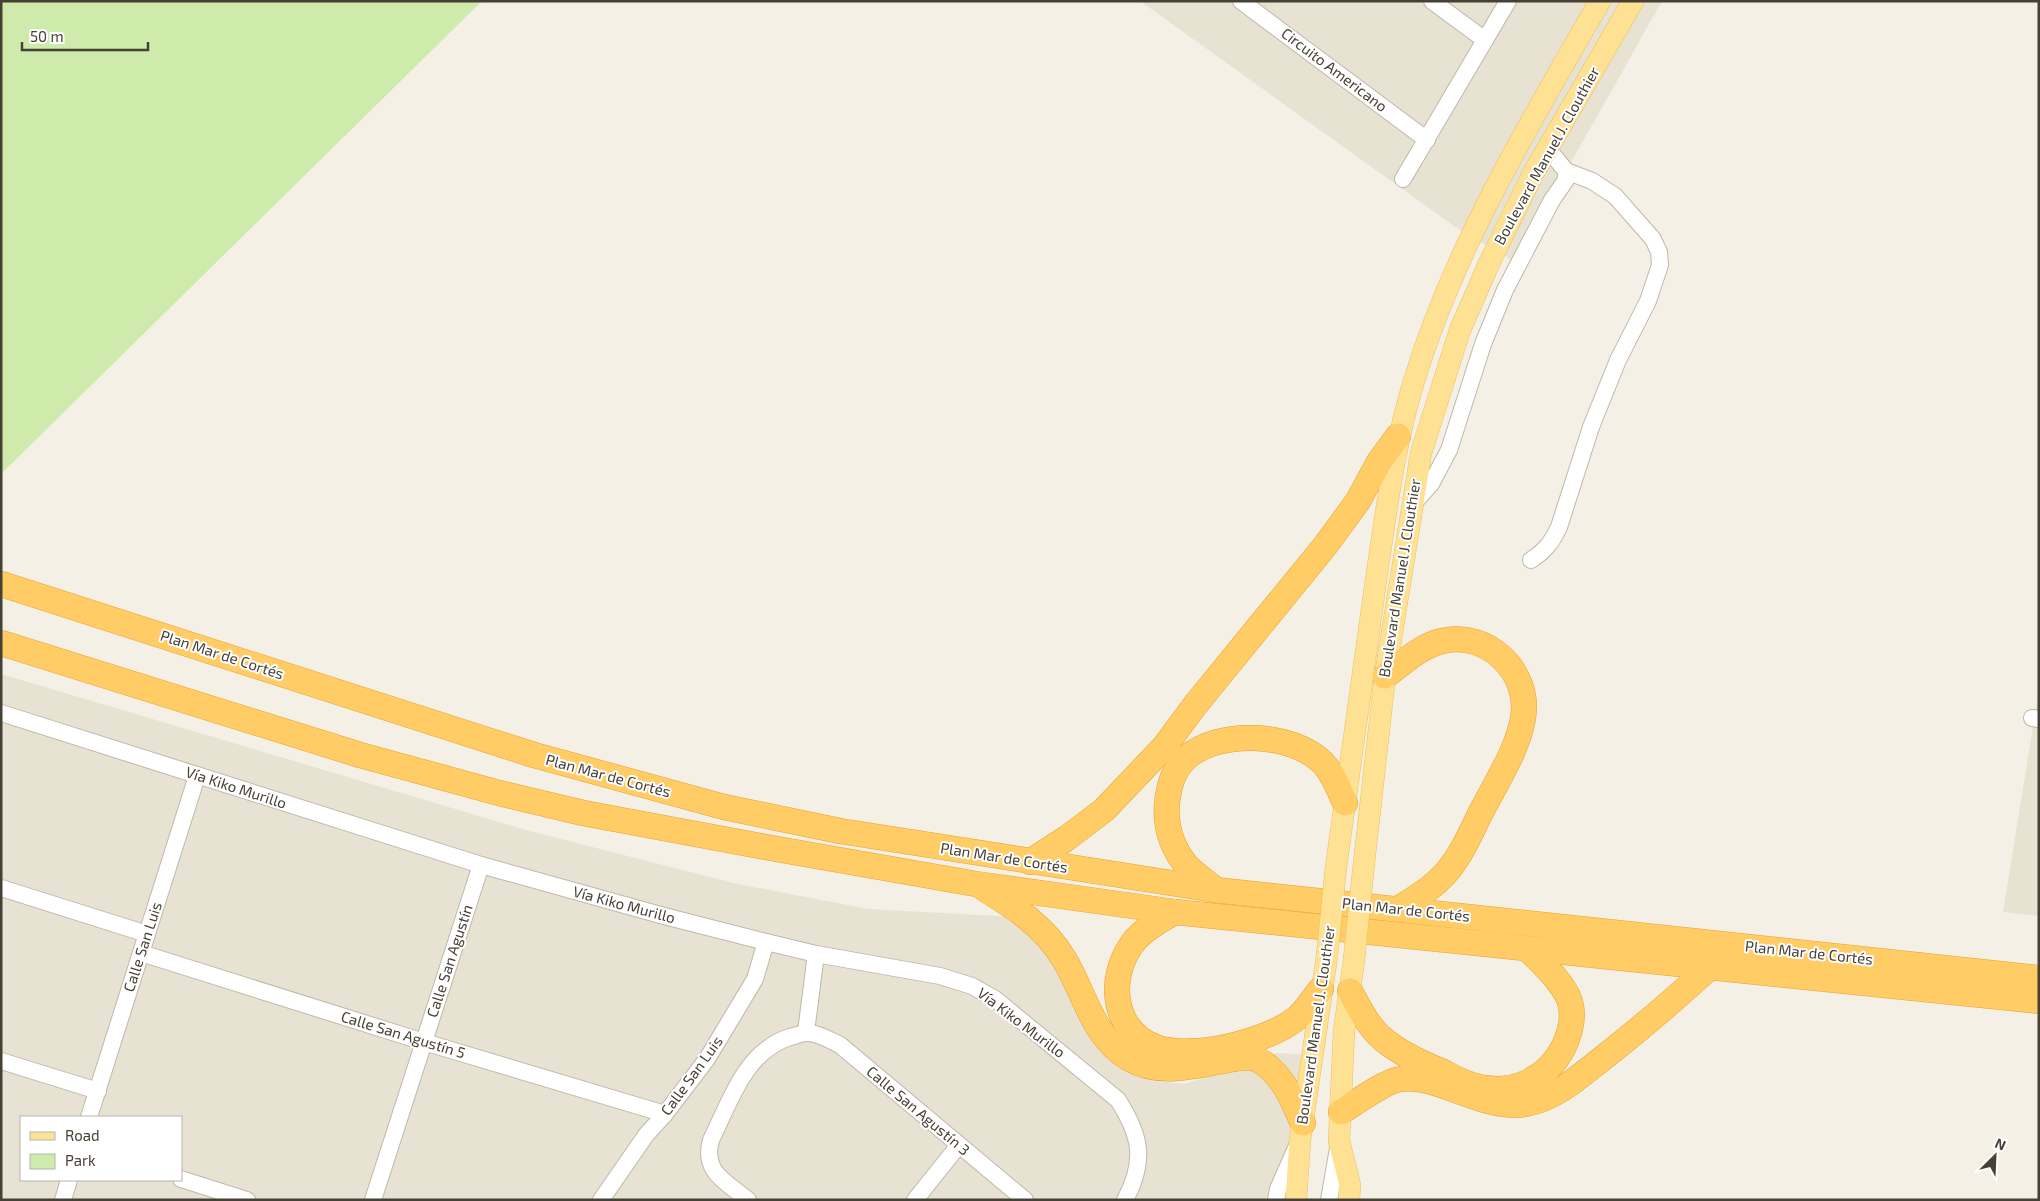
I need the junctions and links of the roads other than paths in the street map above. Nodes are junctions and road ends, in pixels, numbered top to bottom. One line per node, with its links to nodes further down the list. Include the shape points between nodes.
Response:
1 (1241, 1): 7 (street, Circuito Americano)
2 (1432, 1): 6 (street)
3 (1508, 1): 6 (street)
4 (1600, 1): 11 (main road, Boulevard Manuel J. Clouthier, via 1532,120 1469,241 1439,308)
5 (1633, 1): 8 (main road, Boulevard Manuel J. Clouthier)
6 (1485, 40): 7 (street)
7 (1427, 140): 10 (street)
8 (1548, 149): 9 (street); 12 (main road, Boulevard Manuel J. Clouthier, via 1491,259 1460,330 1420,453)
9 (1566, 171): 12 (street, via 1566,180 1552,200 1505,290 1449,450 1431,484); 13 (street, via 1592,181 1615,196 1653,239 1660,265 1648,301 1618,360 1590,427 1559,527 1543,552)
10 (1403, 179)
11 (1398, 436): 19 (main road, Boulevard Manuel J. Clouthier); 20 (highway, via 1379,462 1358,501 1325,546 1164,747 1104,810)
12 (1412, 505): 16 (main road, Boulevard Manuel J. Clouthier)
13 (1531, 560)
14 (1, 584): 20 (highway, Plan Mar de Cortés, via 534,755 724,807 840,832)
15 (1, 643): 22 (highway, Plan Mar de Cortés, via 360,755 499,793 602,816)
16 (1384, 676): 25 (highway, via 1425,648 1452,639 1473,640 1501,655 1509,664 1519,681 1524,705 1523,718 1510,755 1455,862 1426,892); 35 (main road, Boulevard Manuel J. Clouthier, bridge)
17 (1, 713): 18 (street, Vía Kiko Murillo)
18 (197, 776): 21 (street, Vía Kiko Murillo); 27 (street, Calle San Luis)
19 (1345, 803): 24 (highway, via 1322,763 1303,749 1282,741 1253,738 1223,740 1197,749 1175,771 1169,788 1166,816 1172,842 1188,866); 34 (main road, Boulevard Manuel J. Clouthier, bridge)
20 (1030, 862): 24 (highway, Plan Mar de Cortés)
21 (482, 865): 28 (street, Vía Kiko Murillo); 38 (street, Calle San Agustín)
22 (976, 884): 26 (highway, Plan Mar de Cortés); 44 (highway, via 1015,907 1046,934 1064,957 1096,1025 1106,1040 1122,1054 1158,1069 1240,1058 1261,1061 1282,1082)
23 (1, 888): 27 (street)
24 (1216, 890): 25 (highway, Plan Mar de Cortés)
25 (1398, 910): 33 (highway, Plan Mar de Cortés)
26 (1175, 912): 29 (highway, Plan Mar de Cortés); 34 (highway, via 1154,924 1134,942 1122,960 1116,980 1117,1003 1123,1016 1132,1030 1146,1042 1170,1051 1191,1052 1234,1045 1281,1028 1297,1018)
27 (147, 934): 30 (street, Calle San Luis)
28 (766, 942): 31 (street, Vía Kiko Murillo); 42 (street, Calle San Luis, via 755,979 707,1059)
29 (1528, 949): 32 (highway, Plan Mar de Cortés); 35 (highway, via 1561,985 1569,1000 1572,1018 1569,1037 1554,1064 1527,1084 1503,1089 1472,1085 1404,1054 1383,1040)
30 (141, 953): 38 (street, Calle San Agustín 5); 40 (street, Calle San Luis)
31 (816, 954): 37 (street); 56 (street, Vía Kiko Murillo, via 940,976 972,986 995,999 1118,1100 1129,1116 1137,1137 1138,1162 1137,1176)
32 (1710, 967): 36 (highway, Plan Mar de Cortés); 41 (highway, via 1666,1007 1570,1083 1539,1101 1513,1105 1494,1103 1424,1080 1400,1079)
33 (2039, 978)
34 (1321, 989): 44 (main road, Boulevard Manuel J. Clouthier)
35 (1350, 991): 41 (main road, Boulevard Manuel J. Clouthier, via 1344,1031)
36 (2039, 1001)
37 (806, 1032): 46 (street, Calle San Agustín 3, via 840,1045); 53 (street, via 782,1040 762,1052 743,1075 709,1150 714,1172)
38 (424, 1042): 42 (street, Calle San Agustín 5); 51 (street, Calle San Agustín)
39 (1, 1061): 40 (street)
40 (98, 1090): 43 (street, Calle San Luis)
41 (1341, 1112): 45 (main road, Boulevard Manuel J. Clouthier)
42 (665, 1114): 52 (street, Calle San Luis, via 646,1135)
43 (89, 1116)
44 (1301, 1131): 57 (street); 58 (main road, Boulevard Manuel J. Clouthier)
45 (1339, 1141): 59 (street); 60 (main road, Boulevard Manuel J. Clouthier, via 1350,1185)
46 (959, 1146): 54 (street); 55 (street, Calle San Agustín 3)
47 (182, 1179): 50 (street)
48 (69, 1181): 49 (street)
49 (63, 1200)
50 (247, 1200)
51 (373, 1200)
52 (601, 1200)
53 (748, 1200)
54 (915, 1200)
55 (1025, 1200)
56 (1125, 1200)
57 (1276, 1200)
58 (1296, 1200)
59 (1329, 1200)
60 (1349, 1200)

